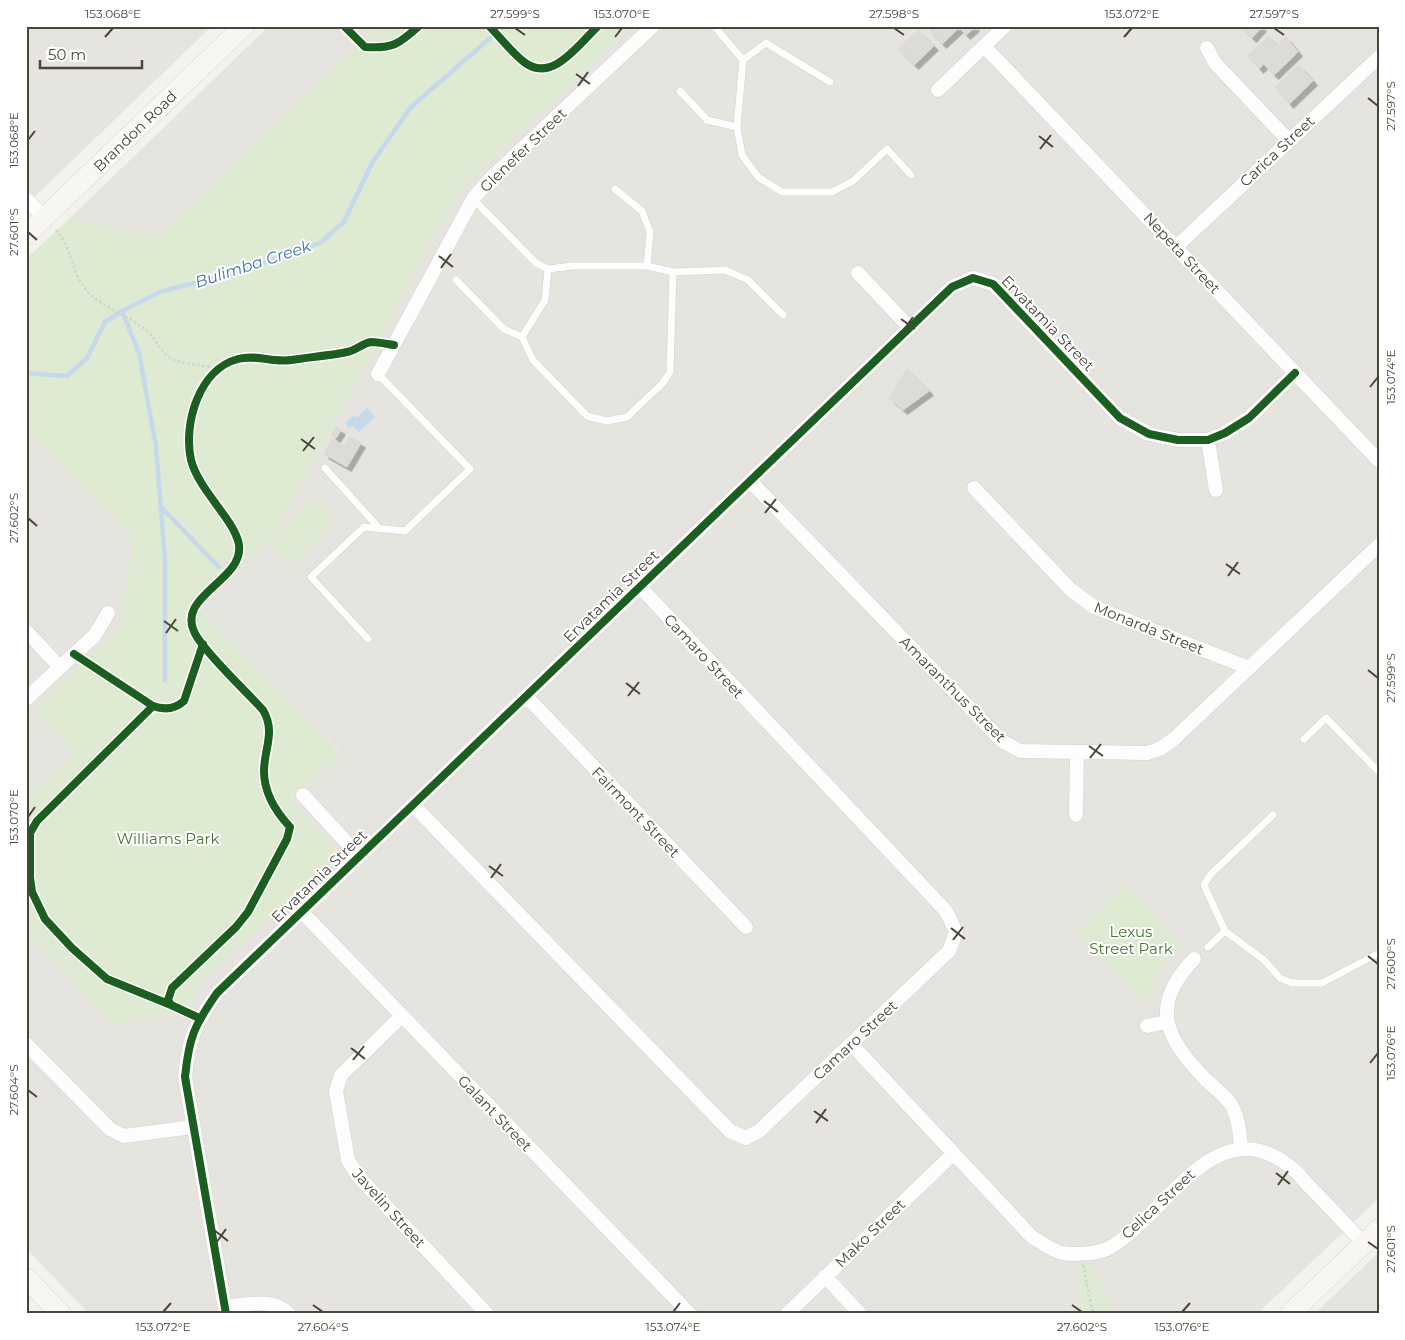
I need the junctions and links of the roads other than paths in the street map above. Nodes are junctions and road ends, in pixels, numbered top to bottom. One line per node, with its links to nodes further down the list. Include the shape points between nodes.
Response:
1 (244, 26): 18 (street, Brandon Road)
2 (653, 26): 16 (street, Glenefer Street, via 489,180)
3 (714, 26): 8 (lane)
4 (1005, 26): 5 (street)
5 (984, 46): 10 (street); 20 (street, Nepeta Street)
6 (1207, 48): 13 (street, via 1216,63)
7 (1379, 57): 13 (street, Carica Street)
8 (743, 60): 9 (lane, via 766,43); 12 (lane)
9 (830, 82)
10 (938, 90)
11 (680, 91): 12 (lane, via 707,120)
12 (737, 127): 14 (lane, via 742,155 758,177 782,192 832,192 853,181 887,149)
13 (1288, 140): 20 (street, Carica Street)
14 (911, 175)
15 (615, 189): 21 (lane, via 642,211 650,232)
16 (473, 199): 22 (lane, via 536,263); 30 (street, Glenefer Street)
17 (26, 200): 18 (street)
18 (45, 218): 19 (street, Brandon Road)
19 (26, 235)
20 (1177, 246): 29 (street, Nepeta Street)
21 (647, 266): 22 (lane); 23 (lane)
22 (548, 269): 28 (lane, via 545,300)
23 (673, 272): 26 (lane, via 725,270 748,280); 28 (lane, via 670,372 663,383 627,417 606,421 587,416 532,360)
24 (858, 273): 27 (street)
25 (456, 280): 28 (lane, via 504,329)
26 (783, 315)
27 (910, 328): 31 (street, Ervatamia Street, via 952,287 973,278 993,284 1120,418 1150,434 1178,440); 34 (street, Ervatamia Street)
28 (522, 337)
29 (1295, 373): 31 (street, Ervatamia Street, via 1249,418); 32 (street, Nepeta Street)
30 (378, 374): 37 (lane, via 470,469 405,531)
31 (1208, 440): 36 (street)
32 (1379, 461)
33 (324, 468): 37 (lane)
34 (750, 481): 39 (street, Ervatamia Street); 48 (street, Amaranthus Street, via 1002,741 1020,751)
35 (974, 488): 44 (street, Monarda Street, via 1071,590 1094,607)
36 (1216, 490)
37 (379, 528): 42 (lane, via 364,527 311,577)
38 (1378, 548): 44 (street, Amaranthus Street)
39 (640, 587): 45 (street, Ervatamia Street); 65 (street, Camaro Street, via 946,911 956,932 949,951)
40 (108, 614): 43 (street, via 95,634)
41 (26, 631): 43 (street)
42 (368, 640)
43 (60, 667): 46 (street)
44 (1249, 668): 48 (street, Amaranthus Street, via 1176,738 1160,749 1147,753)
45 (526, 696): 51 (street, Ervatamia Street); 56 (street, Fairmont Street)
46 (26, 699)
47 (1304, 739): 49 (lane, via 1326,718)
48 (1077, 752): 52 (street)
49 (1379, 772)
50 (303, 796): 54 (street)
51 (413, 805): 54 (street, Ervatamia Street); 65 (street, Camaro Street, via 730,1131 746,1138 759,1131)
52 (1076, 815)
53 (1273, 815): 57 (lane, via 1210,875 1204,885)
54 (359, 856): 55 (street, Ervatamia Street)
55 (301, 912): 61 (street, Galant Street); 66 (street, Ervatamia Street, via 217,993 199,1018 188,1044 185,1077)
56 (746, 927)
57 (1225, 930): 58 (lane); 59 (lane, via 1264,960 1280,978 1292,983 1322,983)
58 (1208, 946)
59 (1379, 953)
60 (1194, 959): 62 (street, via 1181,973 1169,997)
61 (401, 1017): 76 (street, Javelin Street, via 341,1075 336,1091 348,1160 358,1176); 77 (street, Galant Street)
62 (1166, 1022): 63 (street); 67 (street, via 1173,1041 1232,1106 1239,1122)
63 (1147, 1026)
64 (26, 1044): 66 (street, via 110,1129 124,1136)
65 (851, 1044): 68 (street, Celica Street)
66 (193, 1127): 73 (street, Ervatamia Street)
67 (1241, 1149): 68 (street, Celica Street, via 1216,1156 1197,1168 1128,1236 1106,1249 1082,1254 1061,1253 1032,1237); 70 (street, Celica Street, via 1265,1153 1288,1165)
68 (953, 1154): 71 (street, Mako Street)
69 (1379, 1229): 70 (street)
70 (1364, 1244): 80 (street)
71 (825, 1276): 78 (street, Mako Street); 79 (street)
72 (26, 1278): 74 (street)
73 (226, 1311): 75 (street, via 267,1302 284,1308)
74 (61, 1314)
75 (289, 1314)
76 (487, 1314)
77 (690, 1314)
78 (787, 1314)
79 (860, 1314)
80 (1290, 1314)

